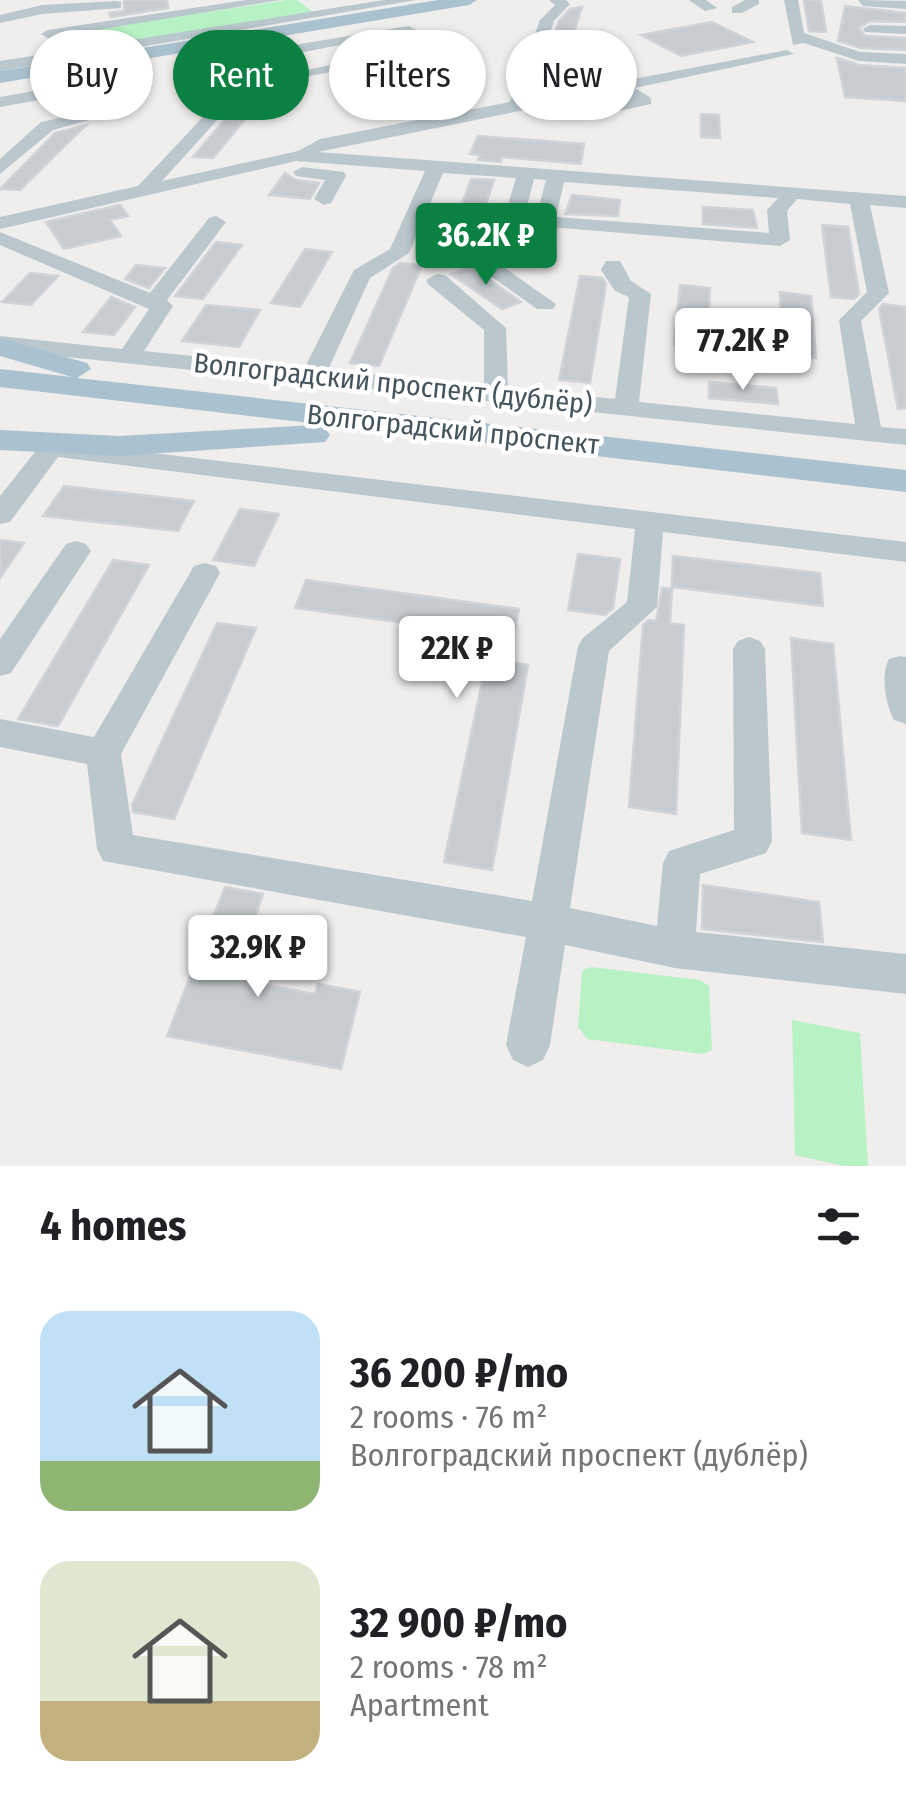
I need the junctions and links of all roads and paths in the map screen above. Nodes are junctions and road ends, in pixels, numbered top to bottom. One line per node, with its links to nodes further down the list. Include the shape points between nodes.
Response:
1 (14, 0): 15 (street)
2 (273, 0): 20 (street)
3 (304, 0): 16 (street)
4 (469, 0): 13 (main road)
5 (582, 0): 9 (street)
6 (752, 0): 14 (street)
7 (792, 0): 25 (street)
8 (131, 2): 11 (street, via 86,9)
9 (559, 2): 23 (street)
10 (863, 2): 12 (street)
11 (48, 4): 15 (street)
12 (906, 5)
13 (403, 6): 16 (main road); 22 (street)
14 (737, 10)
15 (32, 12): 17 (street); 19 (street)
16 (328, 18): 21 (main road); 26 (street)
17 (0, 19)
18 (870, 28): 24 (street)
19 (45, 30)
20 (74, 30)
21 (279, 30)
22 (408, 30)
23 (544, 30)
24 (906, 30)
25 (794, 44): 27 (street); 34 (street)
26 (153, 48)
27 (906, 60)
28 (30, 65): 29 (street)
29 (0, 66)
30 (329, 67): 31 (street)
31 (310, 70)
32 (30, 71): 33 (main road)
33 (0, 78)
34 (637, 80)
35 (30, 97): 36 (street)
36 (0, 102)
37 (506, 106): 40 (street, via 320,144)
38 (75, 120): 43 (street, via 47,126)
39 (208, 120): 47 (street)
40 (296, 156): 41 (street); 46 (street)
41 (335, 166): 42 (street); 46 (street, via 274,170 265,183); 49 (street, via 337,176)
42 (436, 167): 44 (street); 63 (street, via 399,252 361,274)
43 (0, 169)
44 (526, 174): 45 (street); 52 (street)
45 (556, 176): 48 (street); 48 (street, via 545,222 780,240 776,210)
46 (191, 177): 47 (street)
47 (143, 189): 54 (street)
48 (787, 193): 50 (street)
49 (324, 199)
50 (859, 199): 51 (street); 69 (street, via 878,293 850,320)
51 (906, 202)
52 (514, 218)
53 (216, 222): 59 (street)
54 (0, 223)
55 (0, 238): 59 (street)
56 (439, 240): 60 (street, via 471,253 544,304)
57 (613, 265): 68 (street, via 622,286 640,294)
58 (436, 280): 60 (street)
59 (154, 303): 62 (street, via 162,306)
60 (495, 328): 65 (street)
61 (0, 345): 62 (street, Волгоградский проспект (дублёр)); 67 (main road, Волгоградский проспект (дублёр))
62 (128, 356): 63 (street, Волгоградский проспект (дублёр))
63 (314, 374): 65 (street, Волгоградский проспект (дублёр))
64 (0, 378): 67 (main road, Волгоградский проспект)
65 (496, 393): 68 (street, Волгоградский проспект (дублёр))
66 (0, 401): 70 (main road, Волгоградский проспект)
67 (210, 402): 74 (main road, Волгоградский проспект)
68 (626, 407): 69 (street, Волгоградский проспект (дублёр))
69 (869, 433): 71 (street, Волгоградский проспект (дублёр))
70 (314, 435): 73 (main road); 75 (main road, Волгоградский проспект)
71 (906, 436)
72 (0, 440): 73 (main road)
73 (43, 447): 76 (street); 77 (street)
74 (906, 480)
75 (906, 502)
76 (0, 515)
77 (650, 522): 79 (street); 87 (street, via 642,607 594,646)
78 (76, 550): 82 (street)
79 (906, 552)
80 (205, 573): 86 (street)
81 (749, 649): 88 (street, via 753,842 682,863)
82 (0, 664)
83 (906, 668): 84 (street, via 900,668)
84 (906, 711)
85 (0, 733): 86 (street)
86 (103, 752): 87 (street, via 116,850)
87 (546, 922): 88 (street); 90 (street)
88 (674, 949): 89 (street)
89 (906, 974)
90 (528, 1045)

